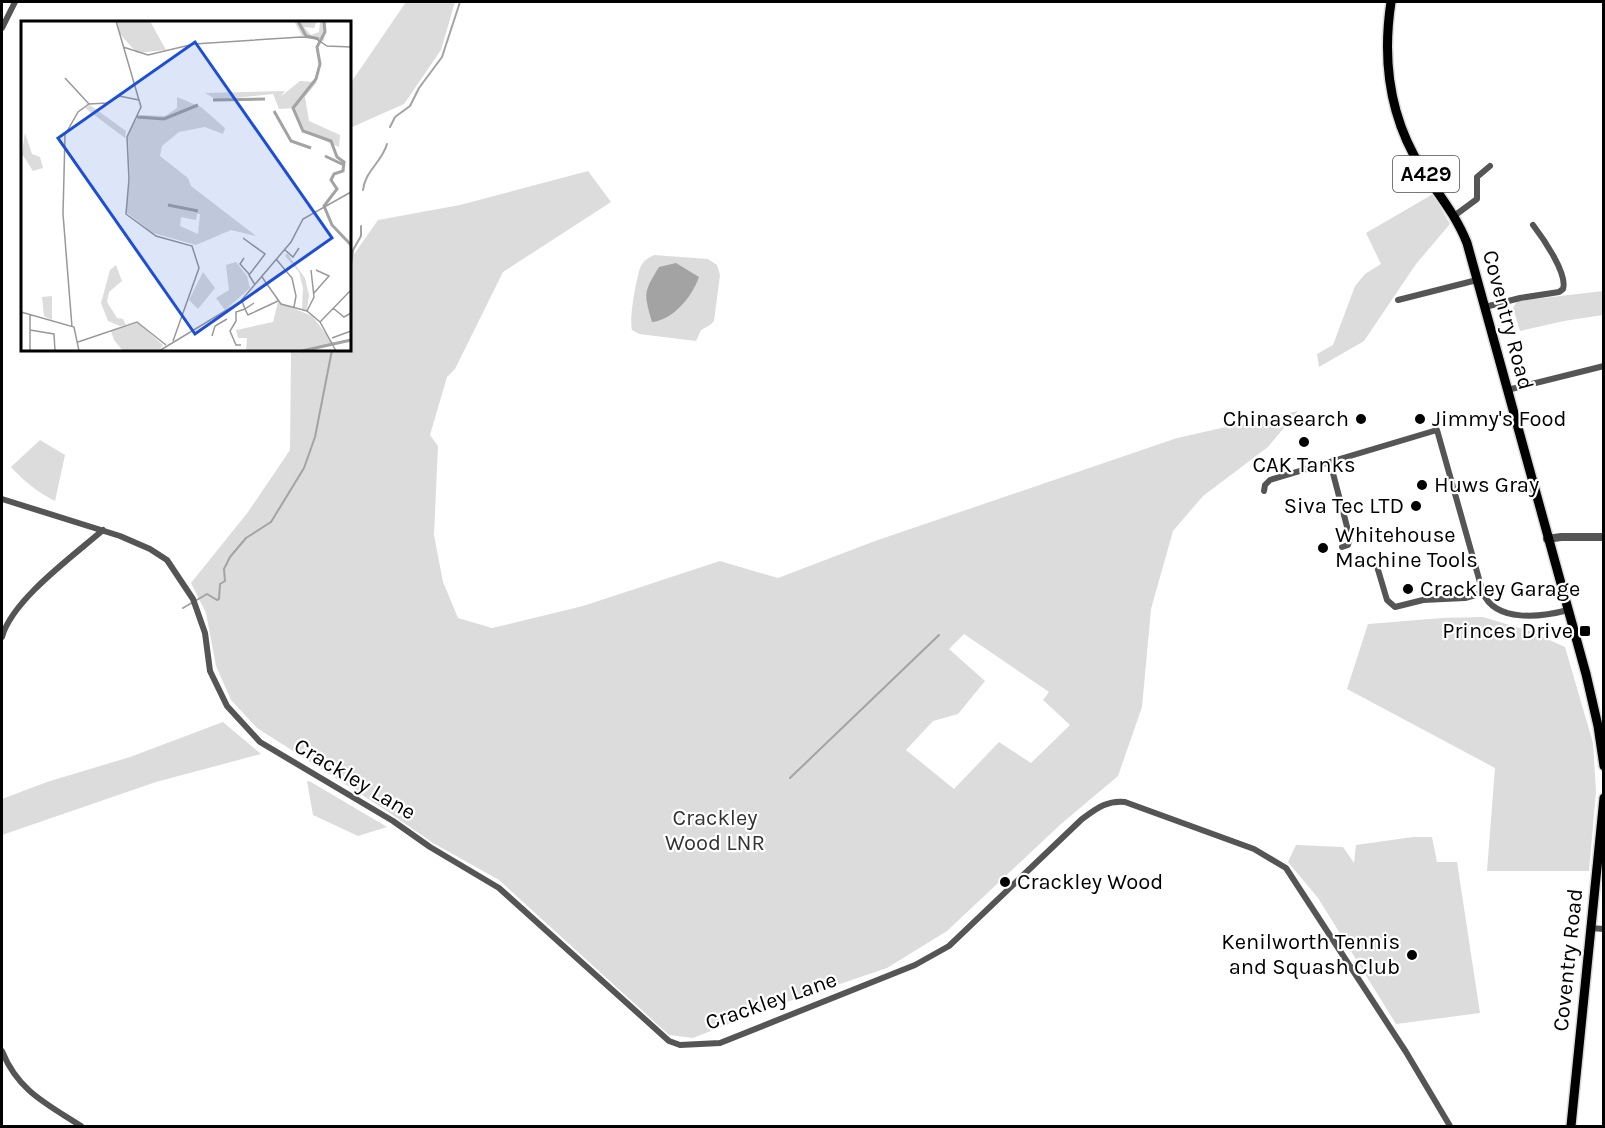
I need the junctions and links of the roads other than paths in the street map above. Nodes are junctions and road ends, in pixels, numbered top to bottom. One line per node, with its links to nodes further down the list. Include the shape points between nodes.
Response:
1 (15, 2): 3 (street)
2 (1391, 2): 5 (main road, Coventry Road / A429, via 1386,62 1395,108 1413,154)
3 (2, 28)
4 (1490, 166): 5 (street, via 1477,177 1477,199)
5 (1454, 216): 7 (main road, Coventry Road / A429, via 1467,243)
6 (1533, 225): 9 (street, via 1564,280 1563,289)
7 (1477, 280): 8 (street); 9 (main road, Coventry Road / A429)
8 (1398, 300)
9 (1485, 307): 11 (main road, Coventry Road / A429)
10 (1604, 366): 11 (street)
11 (1507, 390): 17 (main road, Coventry Road / A429)
12 (1330, 462): 13 (street, via 1270,480); 18 (street, via 1351,540); 20 (street, via 1437,430)
13 (1264, 491)
14 (2, 499): 15 (street, Crackley Lane)
15 (103, 531): 22 (street, via 34,590 5,625); 30 (street, Crackley Lane, via 150,549 167,560 179,575 206,633 210,671 227,706 260,742 499,888 669,1041 680,1045 720,1043 915,965 949,946 1082,819 1113,801 1125,802 1254,849 1286,868)
16 (1604, 537): 17 (street)
17 (1547, 539): 21 (main road, Coventry Road / A429)
18 (1342, 547)
19 (1376, 563): 20 (street, via 1387,600 1395,607)
20 (1483, 593): 21 (street, via 1491,605 1512,613 1540,616)
21 (1568, 610): 23 (main road, Coventry Road / A429)
22 (2, 637)
23 (1602, 740): 24 (main road, Coventry Road / A429)
24 (1604, 766)
25 (1604, 798): 26 (main road, Coventry Road)
26 (1590, 928): 27 (street); 31 (main road, Coventry Road)
27 (1604, 929)
28 (2, 1051): 29 (street, via 10,1070 31,1093)
29 (81, 1126)
30 (1450, 1126)
31 (1571, 1126)

